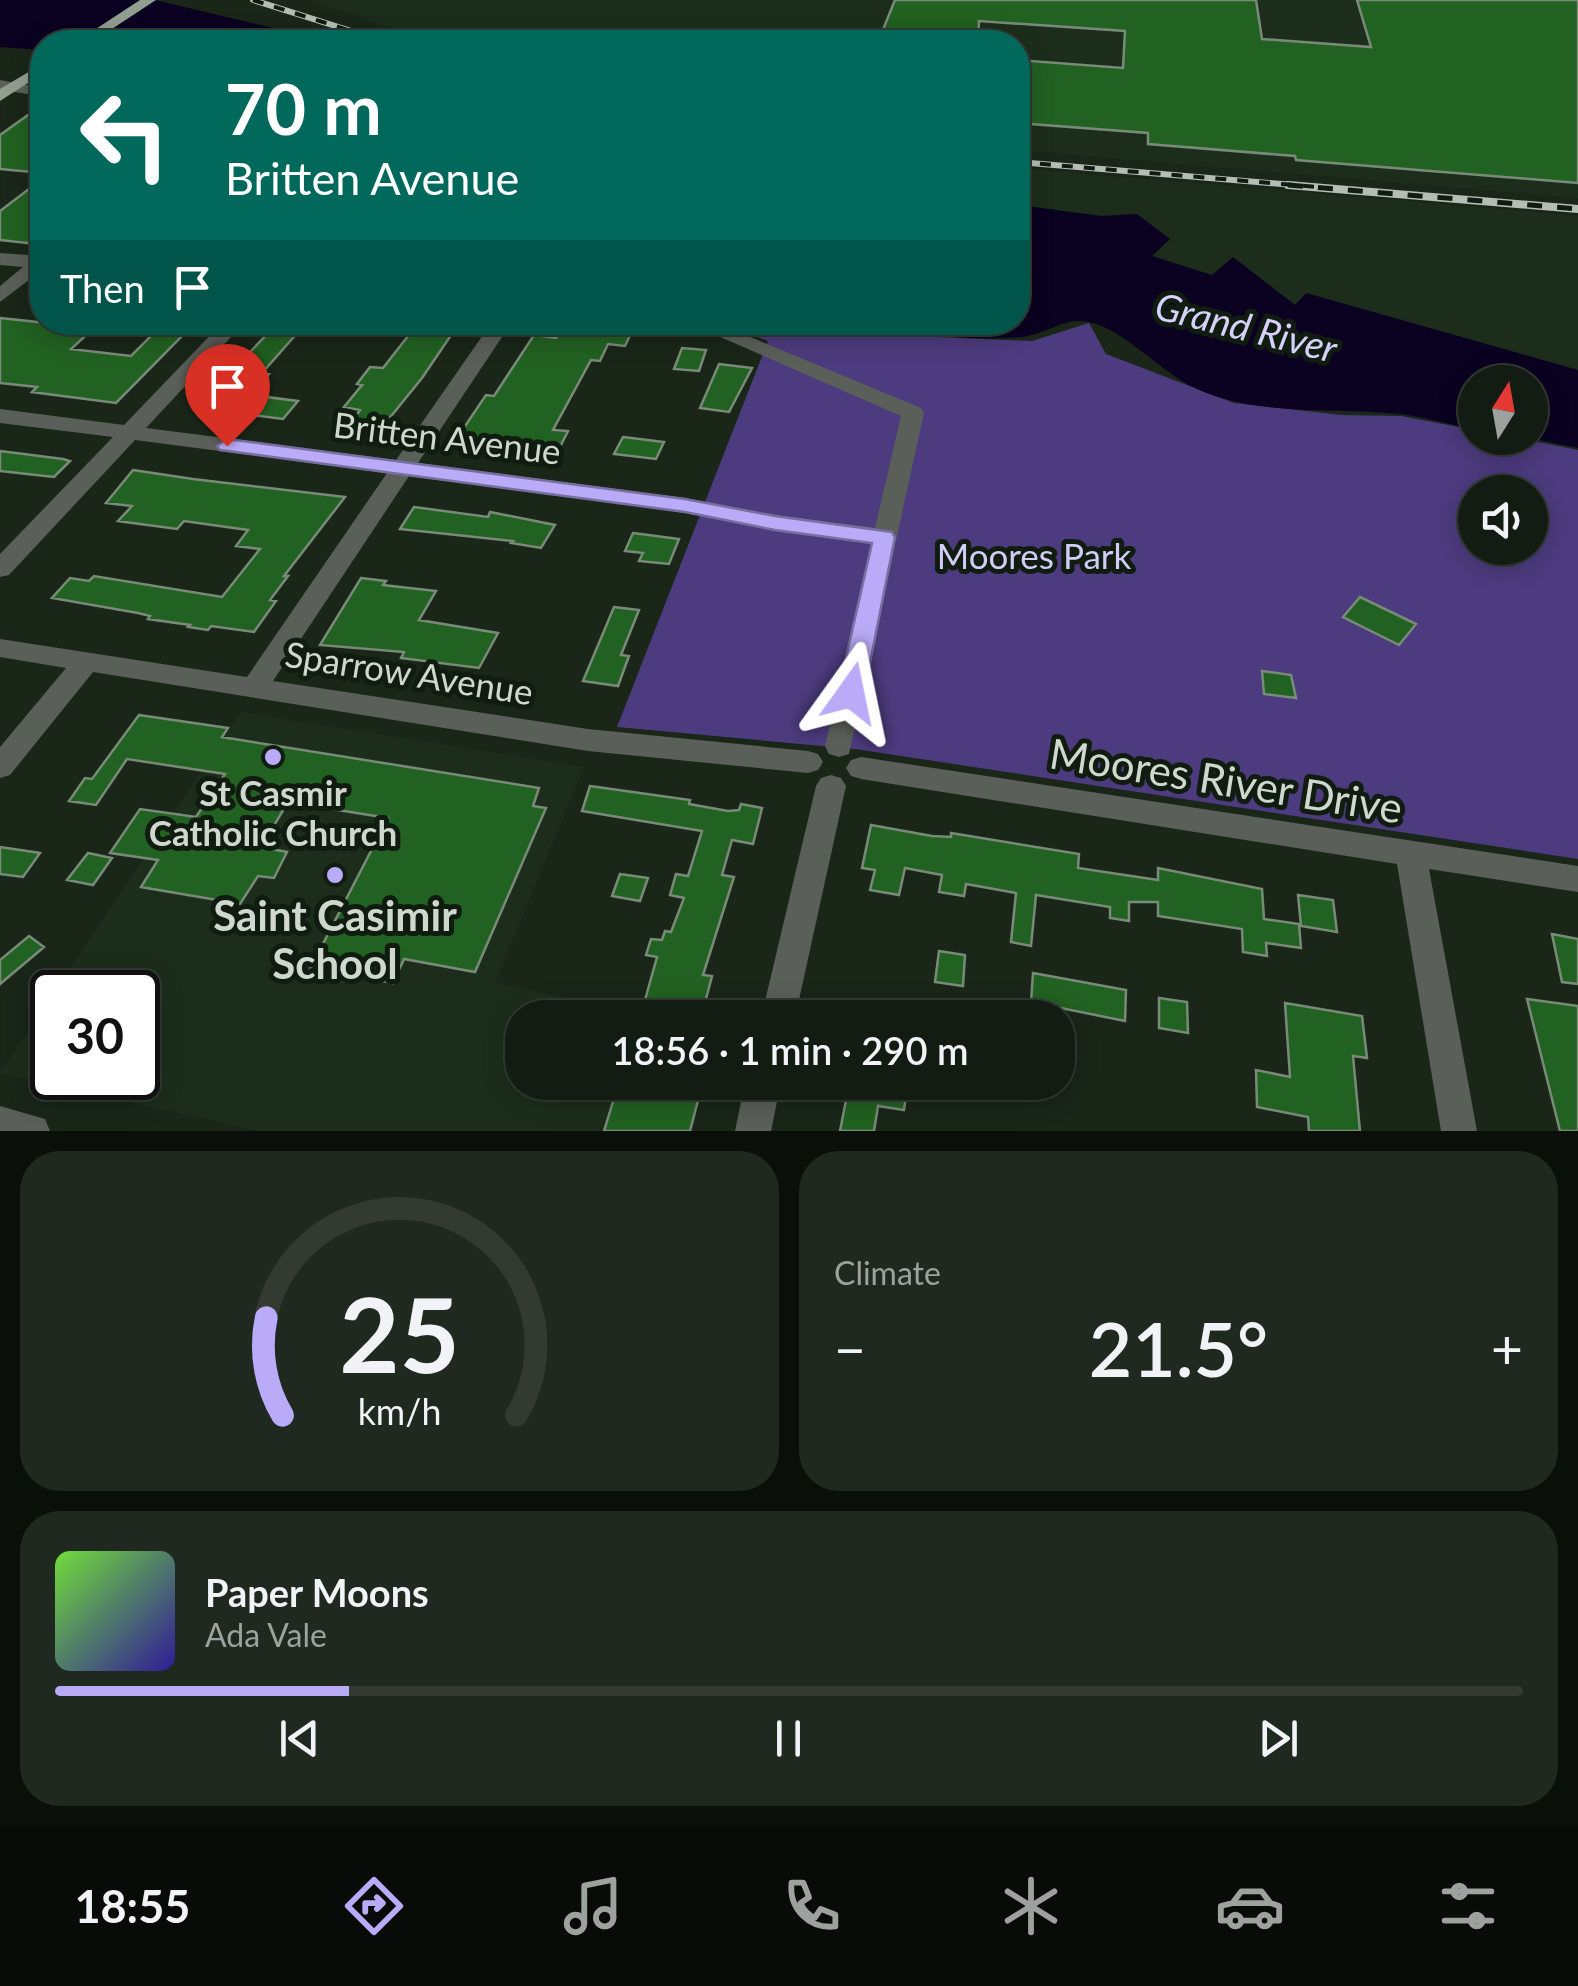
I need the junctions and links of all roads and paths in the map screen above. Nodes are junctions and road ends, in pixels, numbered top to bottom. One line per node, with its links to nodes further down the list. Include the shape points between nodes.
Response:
1 (149, 0): 2 (main road)
2 (102, 30)
3 (8, 86): 4 (main road)
4 (0, 96)
5 (0, 259): 6 (street)
6 (30, 262)
7 (30, 272): 8 (street)
8 (0, 296)
9 (224, 335): 13 (street)
10 (493, 335): 14 (street)
11 (727, 335): 15 (street, via 913,414)
12 (0, 416): 13 (street, Britten Avenue)
13 (130, 433): 14 (street, Britten Avenue); 16 (street)
14 (404, 469): 15 (street, Britten Avenue); 19 (street)
15 (884, 537): 20 (street)
16 (0, 569)
17 (0, 648): 18 (street, Sparrow Avenue)
18 (87, 662): 19 (street, Sparrow Avenue); 22 (street)
19 (254, 687): 21 (street, Sparrow Avenue, via 588,740)
20 (850, 757): 21 (street, via 823,747); 23 (street, via 854,780); 24 (street, Moores River Drive)
21 (808, 762): 23 (street, via 816,780)
22 (0, 767)
23 (830, 786): 26 (street)
24 (1411, 854): 25 (street, Moores River Drive); 31 (street)
25 (1578, 879)
26 (782, 1000)
27 (760, 1100): 30 (street)
28 (0, 1124): 29 (street)
29 (32, 1131)
30 (753, 1131)
31 (1459, 1131)

